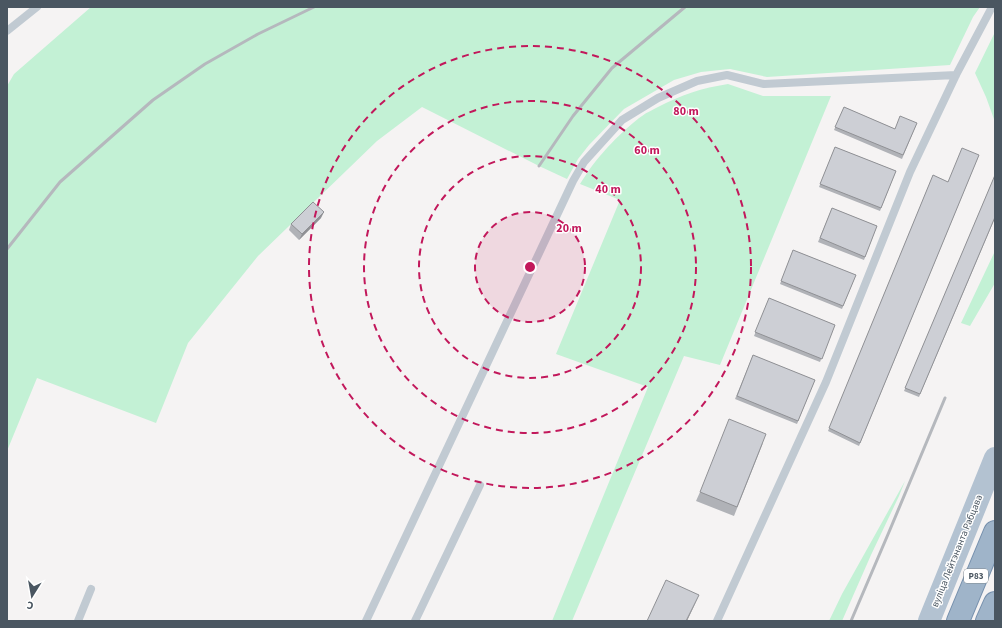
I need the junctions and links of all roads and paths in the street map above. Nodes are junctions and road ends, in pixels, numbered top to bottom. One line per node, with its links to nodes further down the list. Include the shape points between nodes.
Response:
1 (37, 7): 3 (lane)
2 (992, 7): 4 (lane)
3 (7, 31)
4 (956, 75): 11 (lane, via 764,84 727,75 697,81 658,98 622,120 584,162 573,181); 13 (lane, via 910,172 826,382)
5 (995, 458): 14 (main road, вуліца Лейтэнанта Рабцава)
6 (480, 485): 12 (lane)
7 (995, 532): 15 (highway, Р83)
8 (91, 589): 10 (lane)
9 (995, 602): 16 (highway)
10 (78, 621)
11 (366, 621)
12 (415, 621)
13 (717, 621)
14 (929, 621)
15 (958, 621)
16 (987, 621)

